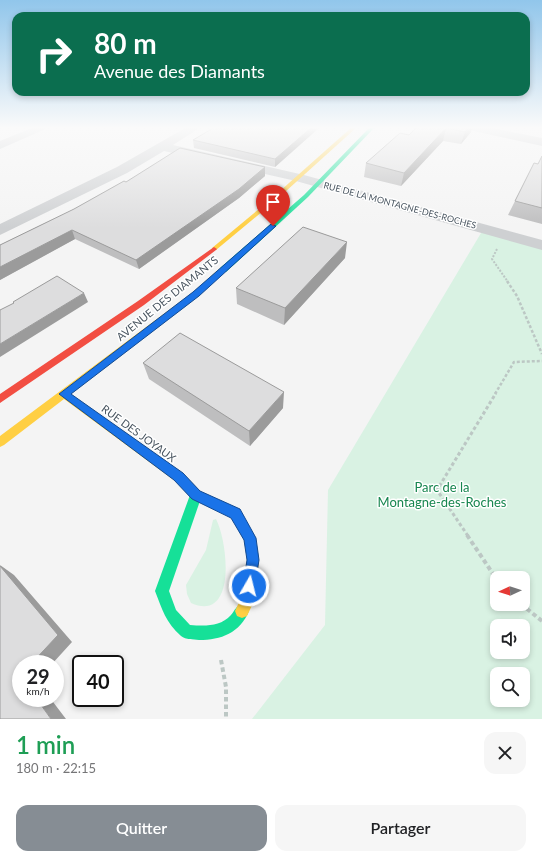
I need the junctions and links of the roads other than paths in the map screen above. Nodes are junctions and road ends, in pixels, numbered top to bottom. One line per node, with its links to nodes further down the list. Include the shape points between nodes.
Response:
1 (139, 161): 7 (street)
2 (223, 161): 5 (street, RUE DE LA MONTAGNE-DES-ROCHES)
3 (317, 161): 5 (street, AVENUE DES DIAMANTS)
4 (341, 161): 6 (street, AVENUE DES DIAMANTS)
5 (298, 178): 6 (street, RUE DE LA MONTAGNE-DES-ROCHES); 10 (street, AVENUE DES DIAMANTS, via 224,241 168,284)
6 (319, 183): 8 (street, RUE DE LA MONTAGNE-DES-ROCHES); 9 (street, AVENUE DES DIAMANTS, via 196,294)
7 (0, 230)
8 (542, 245)
9 (64, 394): 11 (street, AVENUE DES DIAMANTS); 12 (street, RUE DES JOYAUX, via 178,476)
10 (0, 399)
11 (0, 442)
12 (196, 495): 12 (street, RUE DES JOYAUX, via 162,591 171,615 187,632 215,633 236,622 248,599 253,560 250,538 235,513)

